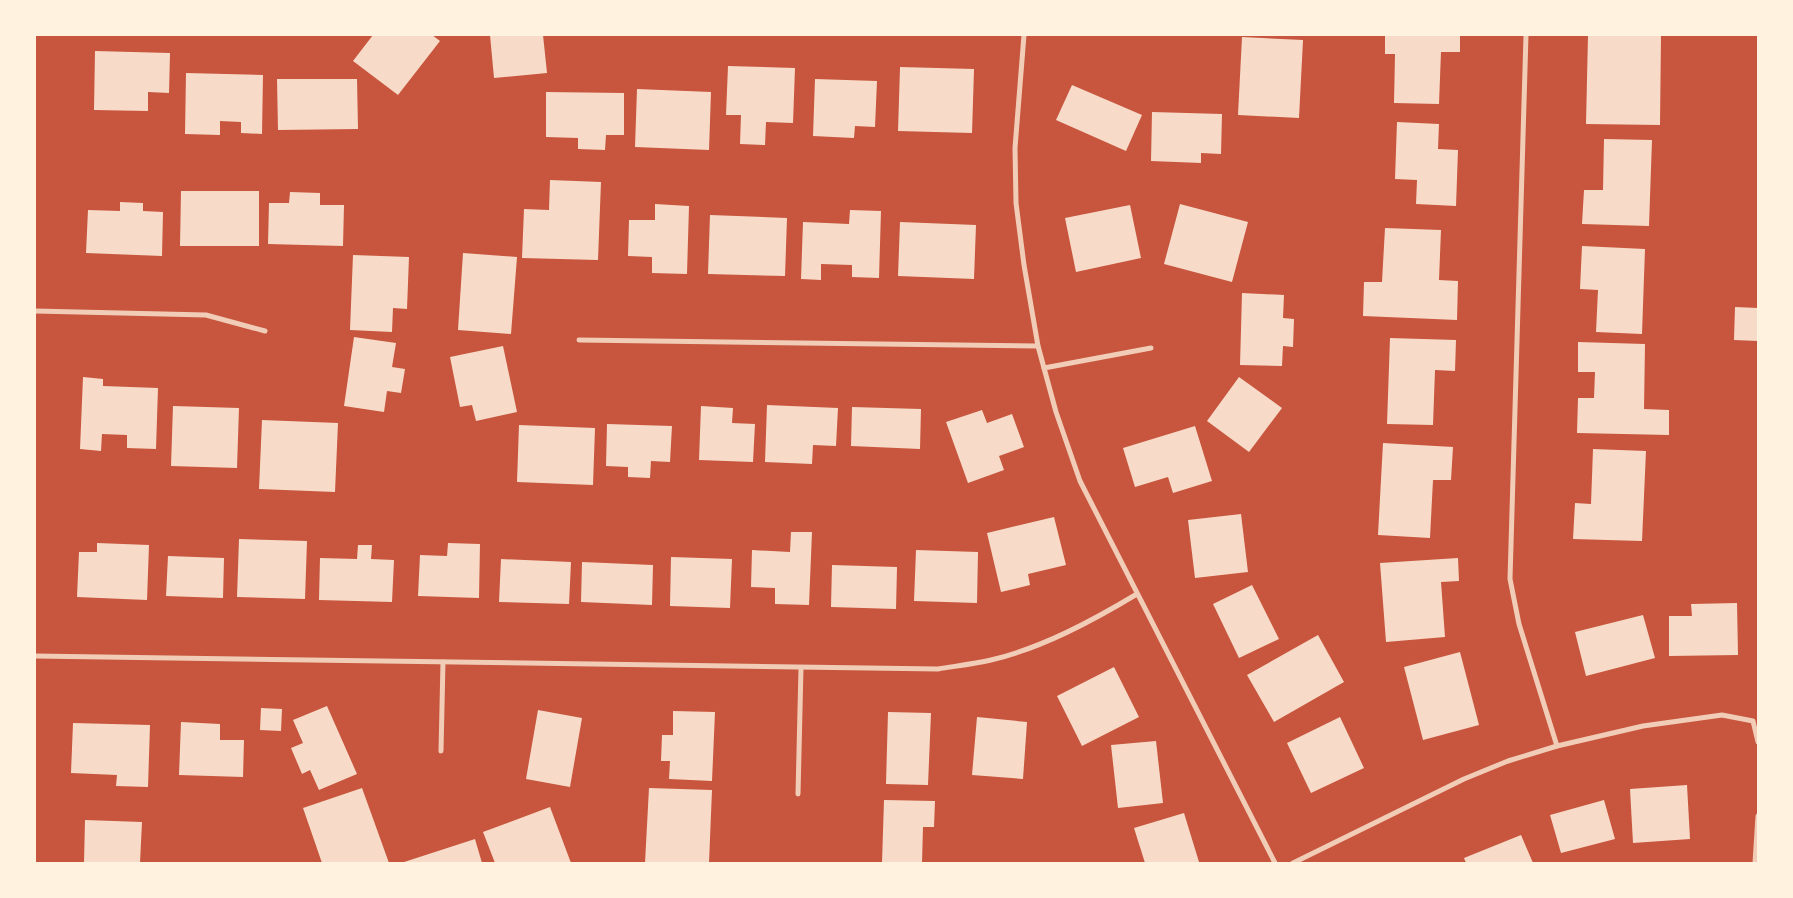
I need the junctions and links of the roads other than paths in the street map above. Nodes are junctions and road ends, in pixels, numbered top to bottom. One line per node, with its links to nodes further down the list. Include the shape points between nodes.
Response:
1 (1024, 35): 6 (street, via 1015,148 1016,203)
2 (1526, 35): 14 (street, via 1510,580 1519,624)
3 (35, 311): 4 (street, via 206,315)
4 (265, 331)
5 (579, 340): 6 (street)
6 (1038, 346): 8 (street)
7 (1151, 348): 8 (street)
8 (1044, 368): 9 (street, via 1080,480)
9 (1137, 594): 12 (street, via 1053,639 992,660 938,669); 18 (street)
10 (35, 656): 11 (street)
11 (443, 662): 12 (street); 15 (street)
12 (801, 668): 16 (street)
13 (1758, 742): 14 (street, via 1753,721 1722,715 1643,726)
14 (1557, 746): 19 (street, via 1464,779)
15 (440, 751)
16 (798, 794)
17 (1758, 816): 20 (street)
18 (1275, 863)
19 (1293, 863)
20 (1755, 863)

